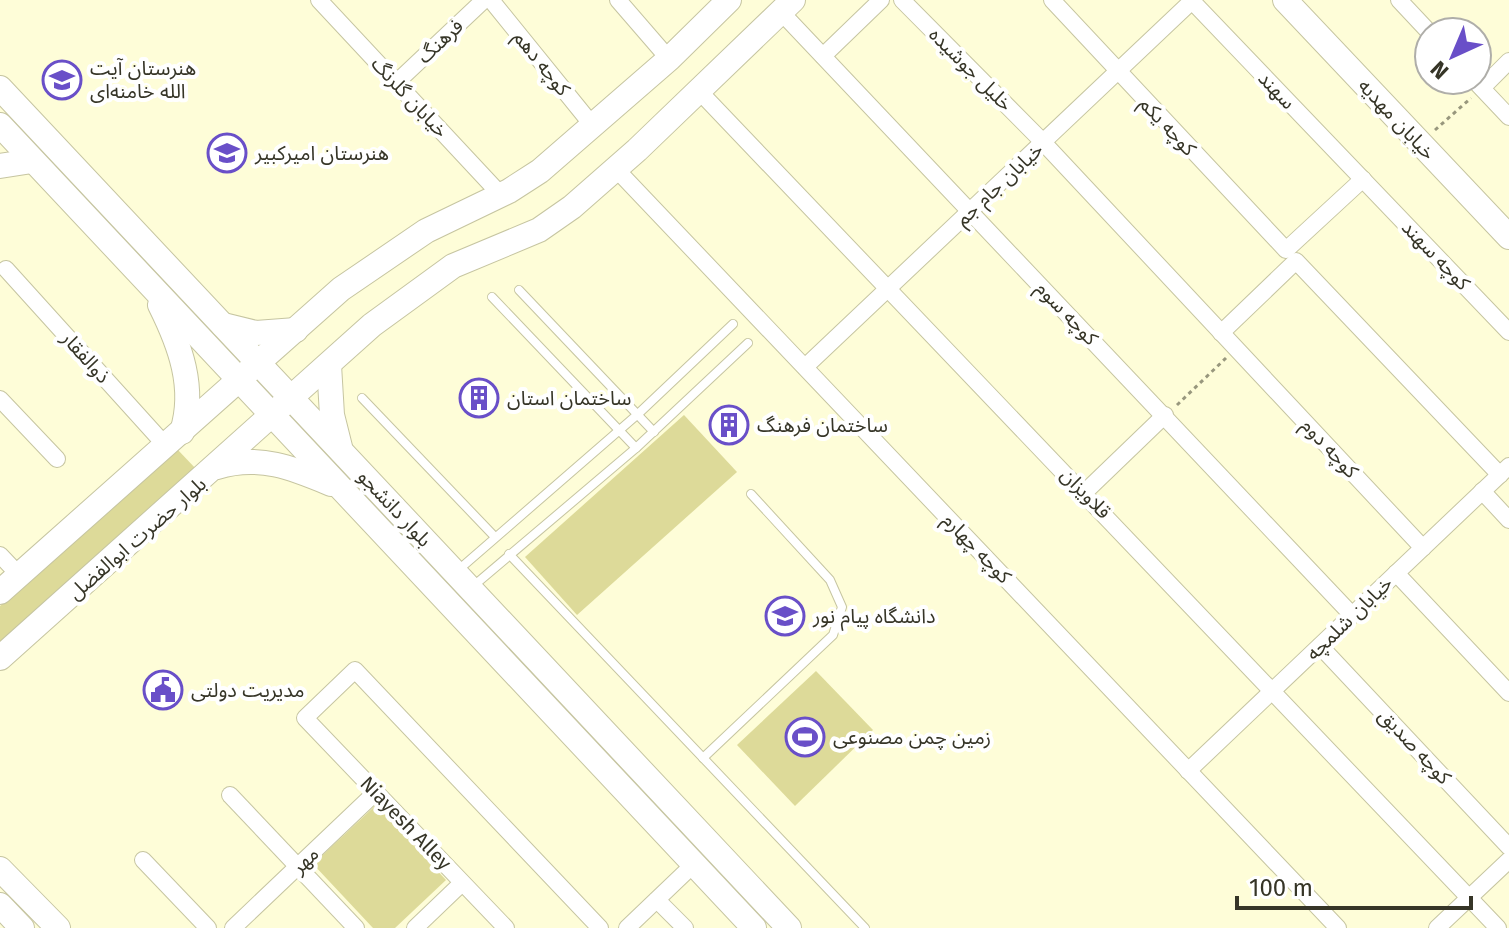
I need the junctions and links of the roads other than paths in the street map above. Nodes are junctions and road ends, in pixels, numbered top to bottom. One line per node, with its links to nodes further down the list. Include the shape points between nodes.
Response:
1 (319, 0): 17 (street, خیابان گلرنگ)
2 (484, 0): 17 (street, فرهنگ)
3 (491, 0): 22 (street, کوچه دهم)
4 (618, 0): 15 (street)
5 (729, 0): 15 (main road)
6 (881, 0): 14 (street)
7 (902, 0): 24 (street, خلیل جوشیده)
8 (1052, 0): 16 (street, کوچه یکم)
9 (1192, 0): 16 (street, خیابان جام جم); 28 (street, سهند)
10 (1285, 0): 31 (main road, خیابان مهدیه)
11 (1399, 0): 13 (street)
12 (787, 6): 14 (street, کوچه سوم); 19 (main road, بلوار حضرت ابوالفضل)
13 (1414, 16)
14 (823, 56): 30 (street, کوچه سوم)
15 (669, 59): 22 (main road)
16 (1118, 72): 24 (street, خیابان جام جم); 32 (street, کوچه یکم)
17 (397, 82): 29 (street, خیابان گلرنگ)
18 (0, 88): 39 (main road, بلوار دانشجو)
19 (699, 91): 27 (main road, بلوار حضرت ابوالفضل); 34 (street, قلاویزان)
20 (1489, 96): 21 (street)
21 (1509, 117)
22 (593, 126): 29 (main road, via 540,171)
23 (3, 131): 25 (main road, بلوار دانشجو)
24 (1041, 140): 30 (street, خیابان جام جم); 42 (street, خلیل جوشیده)
25 (32, 161): 26 (main road); 35 (main road, بلوار دانشجو)
26 (0, 166)
27 (616, 169): 45 (main road, بلوار حضرت ابوالفضل, via 539,230 453,266 372,325); 46 (street, کوچه چهارم)
28 (1363, 179): 32 (street); 41 (street, کوچه سهند)
29 (500, 194): 40 (main road, via 392,252)
30 (970, 211): 34 (street, خیابان جام جم); 52 (street, کوچه سوم)
31 (1509, 237)
32 (1291, 256): 42 (street); 61 (street, کوچه یکم)
33 (6, 269): 56 (street, ذوالفقار)
34 (890, 287): 46 (street, خیابان جام جم); 64 (street, قلاویزان)
35 (152, 288): 47 (main road, بلوار دانشجو); 56 (main road, via 185,370 190,407)
36 (519, 290): 51 (lane)
37 (492, 297): 54 (lane)
38 (733, 324): 51 (lane)
39 (222, 325): 40 (main road, via 256,333); 44 (main road, بلوار دانشجو)
40 (296, 330): 44 (main road)
41 (1509, 332)
42 (1221, 333): 68 (street, کوچه دوم)
43 (748, 343): 55 (lane)
44 (259, 363): 47 (main road); 50 (main road, بلوار دانشجو)
45 (329, 365): 50 (main road, بلوار حضرت ابوالفضل); 58 (main road, via 332,415)
46 (805, 367): 81 (street, کوچه چهارم)
47 (239, 381): 53 (main road, بلوار دانشجو); 56 (main road)
48 (362, 398): 67 (lane)
49 (0, 399): 59 (street)
50 (292, 399): 53 (main road, بلوار حضرت ابوالفضل); 58 (main road, بلوار دانشجو)
51 (638, 414): 54 (lane); 55 (lane)
52 (1165, 415): 64 (street); 75 (street, کوچه سوم)
53 (272, 416): 60 (main road, بلوار حضرت ابوالفضل); 62 (main road, بلوار دانشجو)
54 (617, 428): 57 (lane); 67 (lane)
55 (654, 432): 57 (lane)
56 (174, 439): 72 (main road)
57 (636, 448): 69 (lane)
58 (342, 453): 73 (main road, بلوار دانشجو)
59 (57, 459)
60 (215, 468): 62 (main road, via 261,460); 77 (main road, بلوار حضرت ابوالفضل)
61 (1504, 471): 63 (street, خیابان شلمچه)
62 (339, 487): 87 (main road, بلوار دانشجو)
63 (1482, 491): 66 (street); 68 (street, خیابان شلمچه)
64 (1085, 492): 78 (street, قلاویزان)
65 (751, 494): 80 (lane, via 830,580 842,607 824,645)
66 (1509, 520)
67 (495, 537): 73 (lane)
68 (1423, 548): 71 (street, خیابان شلمچه)
69 (509, 554): 73 (lane); 80 (lane)
70 (0, 555): 72 (street)
71 (1396, 573): 75 (street, خیابان شلمچه); 79 (street)
72 (19, 575): 74 (main road)
73 (463, 580): 105 (main road, بلوار دانشجو)
74 (0, 592)
75 (1352, 615): 76 (street, خیابان شلمچه)
76 (1320, 646): 78 (street, خیابان شلمچه); 84 (street, کوچه صدیق)
77 (0, 658)
78 (1273, 690): 81 (street, خیابان شلمچه); 91 (street, قلاویزان)
79 (1509, 693)
80 (703, 758): 106 (lane)
81 (1188, 771): 107 (street, کوچه چهارم)
82 (376, 792): 88 (street, مهر); 90 (street, Niayesh Alley); 101 (street, Niayesh Alley, via 305,718 355,670)
83 (230, 795): 88 (street)
84 (1509, 847)
85 (143, 860): 96 (street)
86 (1509, 860): 91 (street)
87 (694, 864): 92 (street); 104 (main road, بلوار دانشجو)
88 (298, 867): 97 (street, مهر); 98 (street)
89 (0, 869): 95 (main road)
90 (462, 883): 99 (street); 100 (street, Niayesh Alley)
91 (1469, 897): 108 (street); 109 (street, قلاویزان)
92 (657, 900): 102 (street); 103 (street)
93 (0, 905): 94 (main road)
94 (22, 928)
95 (58, 928)
96 (208, 928)
97 (233, 928)
98 (356, 928)
99 (415, 928)
100 (506, 928)
101 (600, 928)
102 (627, 928)
103 (685, 928)
104 (754, 928)
105 (789, 928)
106 (865, 928)
107 (1338, 928)
108 (1437, 928)
109 (1498, 928)

